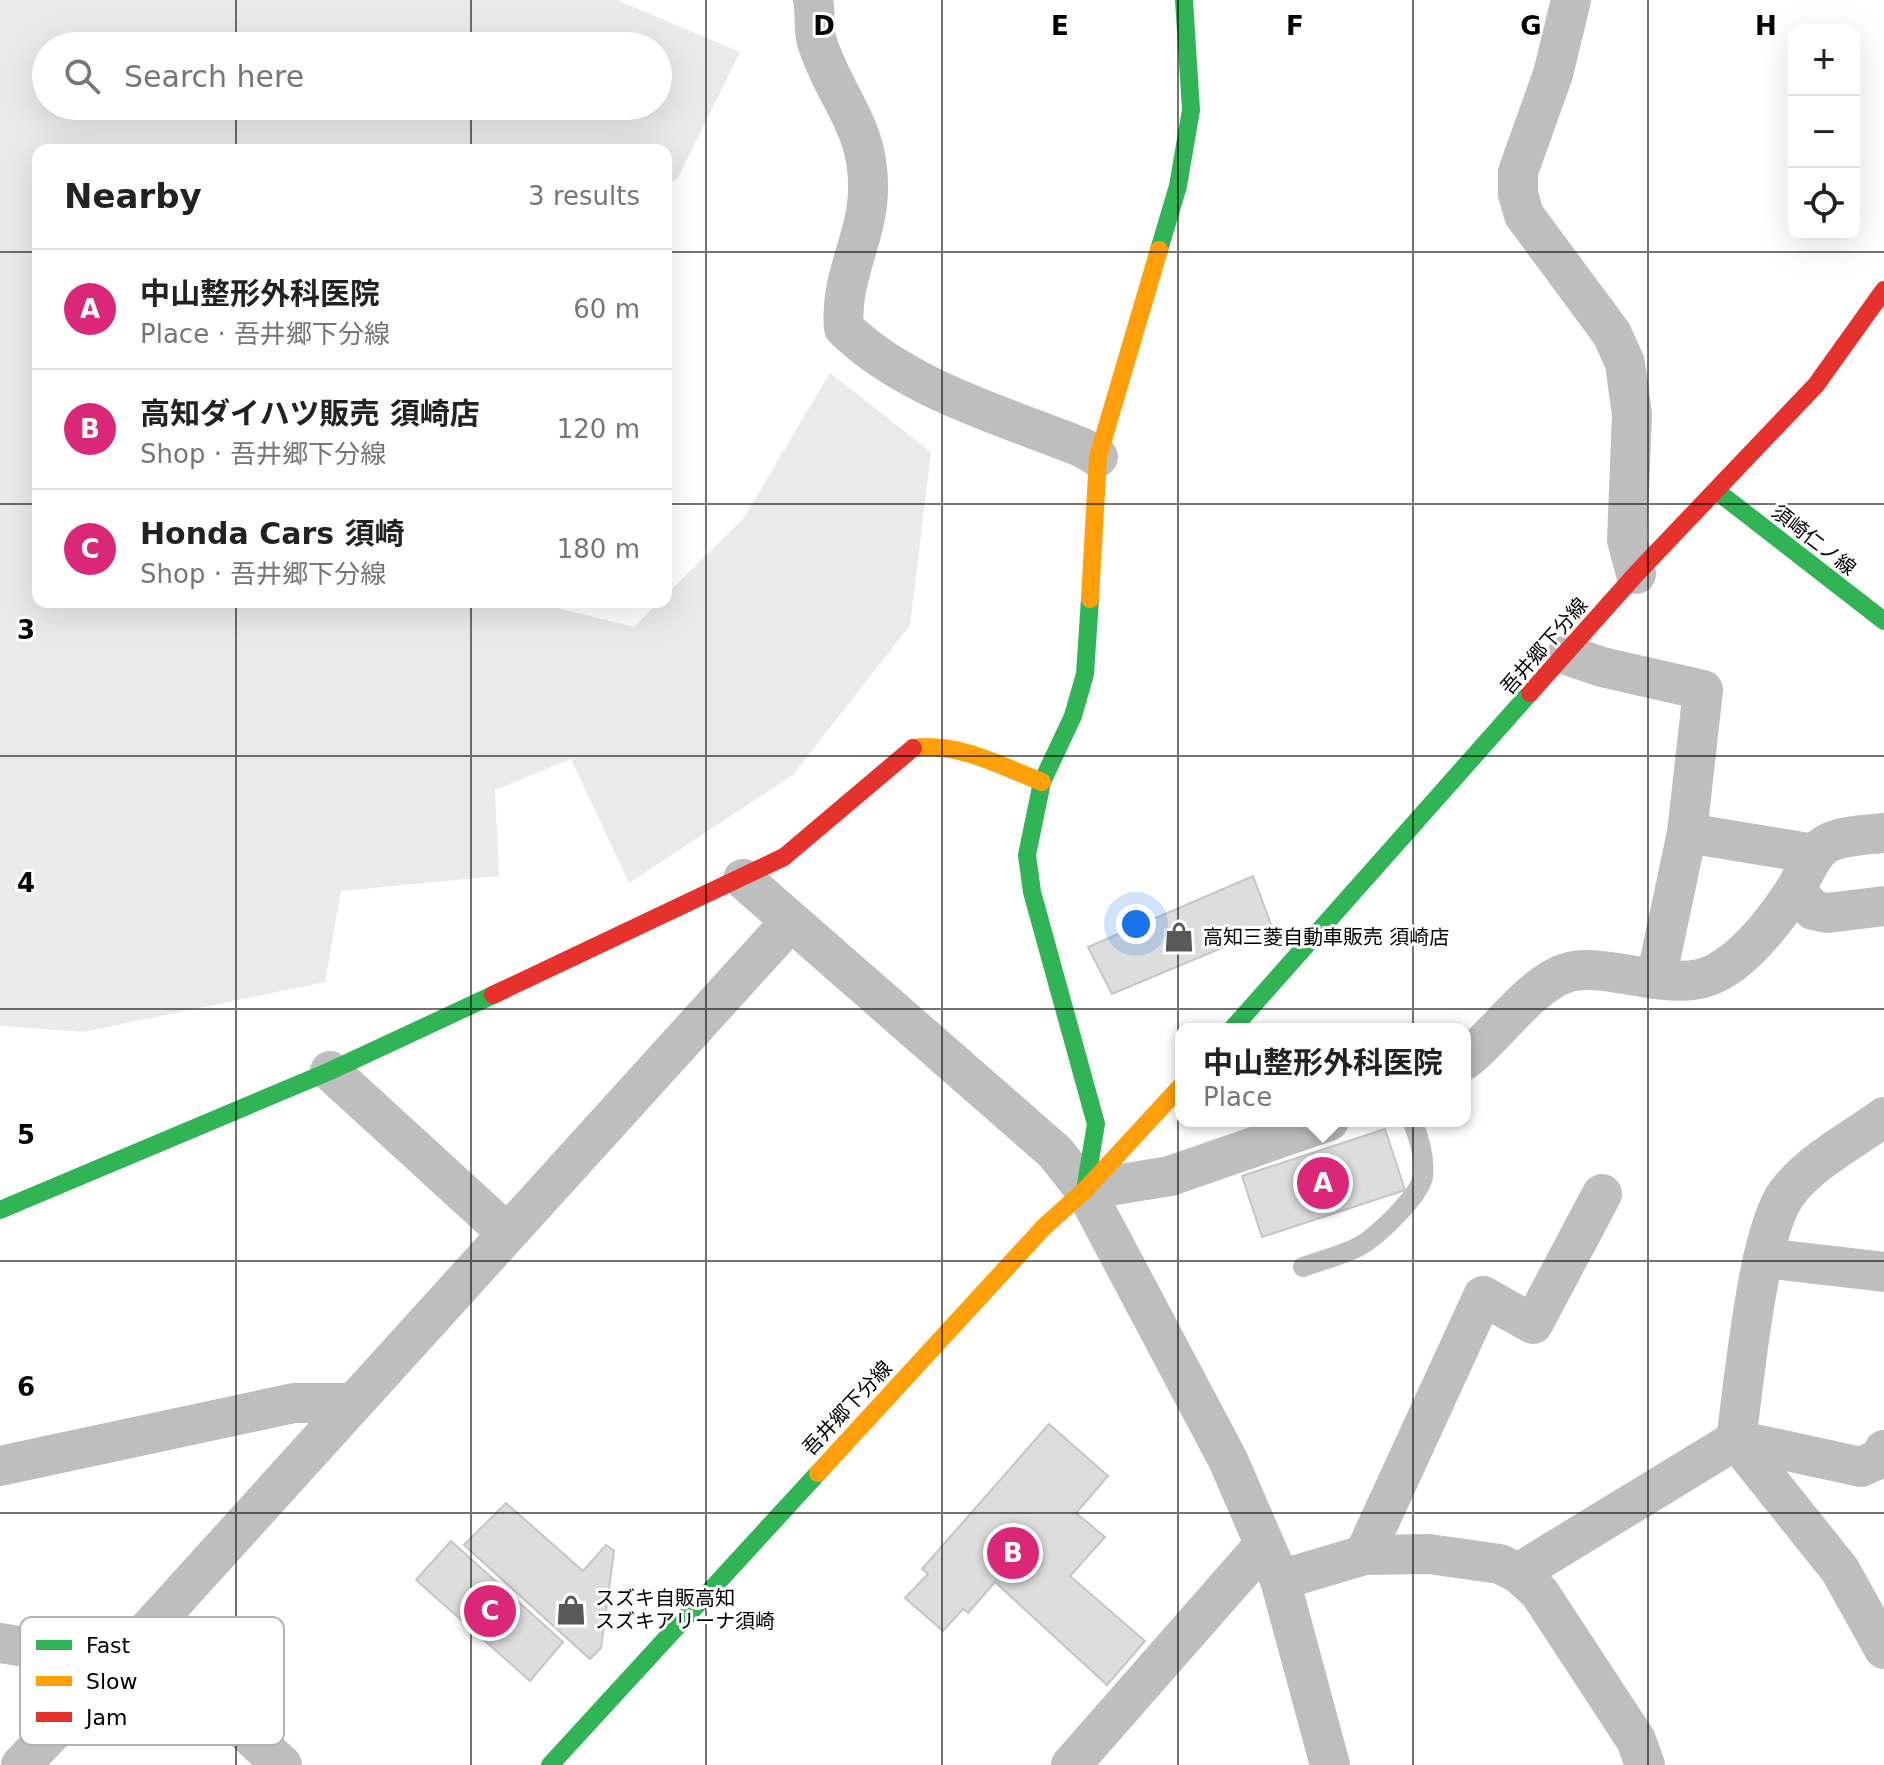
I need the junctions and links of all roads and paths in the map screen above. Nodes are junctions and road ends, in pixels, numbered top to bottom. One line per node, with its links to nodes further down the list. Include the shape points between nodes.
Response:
1 (813, 0): 5 (street, via 816,40 860,130 867,159 864,223 844,284 844,328 869,352 938,388)
2 (1184, 0): 5 (street, via 1188,138)
3 (1571, 0): 7 (street, via 1553,74 1518,172 1518,194 1524,215 1612,334 1625,363 1632,415 1627,540)
4 (1884, 290): 6 (street, 吾井郷下分線, via 1816,385)
5 (1098, 457): 10 (street, via 1085,674 1073,716)
6 (1718, 492): 7 (street, 吾井郷下分線); 8 (street, 須崎仁ノ線)
7 (1636, 574): 9 (street, 吾井郷下分線)
8 (1884, 621)
9 (1567, 655): 11 (street, via 1703,690); 19 (street, 吾井郷下分線)
10 (1042, 782): 14 (street, via 925,744 913,748 784,857); 26 (street, via 1027,855 1032,892 1079,1045 1096,1124)
11 (1687, 833): 13 (street); 18 (street)
12 (1884, 833): 13 (street, via 1828,843)
13 (1815, 854): 15 (street)
14 (743, 879): 17 (street); 21 (street)
15 (1795, 890): 16 (street, via 1813,910 1827,913); 18 (street, via 1732,964 1713,976)
16 (1884, 906)
17 (791, 921): 26 (street, via 1055,1152); 29 (street)
18 (1656, 979): 20 (street, via 1564,974 1532,996)
19 (1237, 1023)
20 (1471, 1054)
21 (330, 1071): 28 (street); 29 (street)
22 (1175, 1092): 26 (street, 吾井郷下分線)
23 (1884, 1117): 30 (street, via 1784,1195)
24 (1312, 1127): 26 (street, via 1170,1176)
25 (1415, 1127): 31 (lane, via 1423,1174 1419,1188 1359,1247)
26 (1085, 1190): 38 (street, via 1228,1460); 48 (street, 吾井郷下分線, via 1044,1227)
27 (1602, 1194): 37 (street, via 1533,1324 1483,1296)
28 (0, 1210)
29 (507, 1233): 33 (street)
30 (1763, 1258): 32 (street); 34 (street)
31 (1303, 1267)
32 (1884, 1272)
33 (353, 1403): 36 (street, via 294,1403); 40 (street)
34 (1736, 1440): 35 (street, via 1861,1467 1881,1458); 39 (street); 43 (street, via 1840,1570)
35 (1884, 1450)
36 (0, 1466)
37 (1364, 1555): 38 (street); 39 (street, via 1429,1554 1500,1564)
38 (1272, 1562): 49 (street); 50 (street)
39 (1518, 1573): 51 (street, via 1539,1592 1636,1740)
40 (160, 1617)
41 (0, 1643): 42 (street)
42 (20, 1646)
43 (1884, 1649)
44 (40, 1745): 46 (street)
45 (260, 1745): 47 (street)
46 (21, 1765)
47 (282, 1765)
48 (550, 1765)
49 (1071, 1765)
50 (1330, 1765)
51 (1645, 1765)

